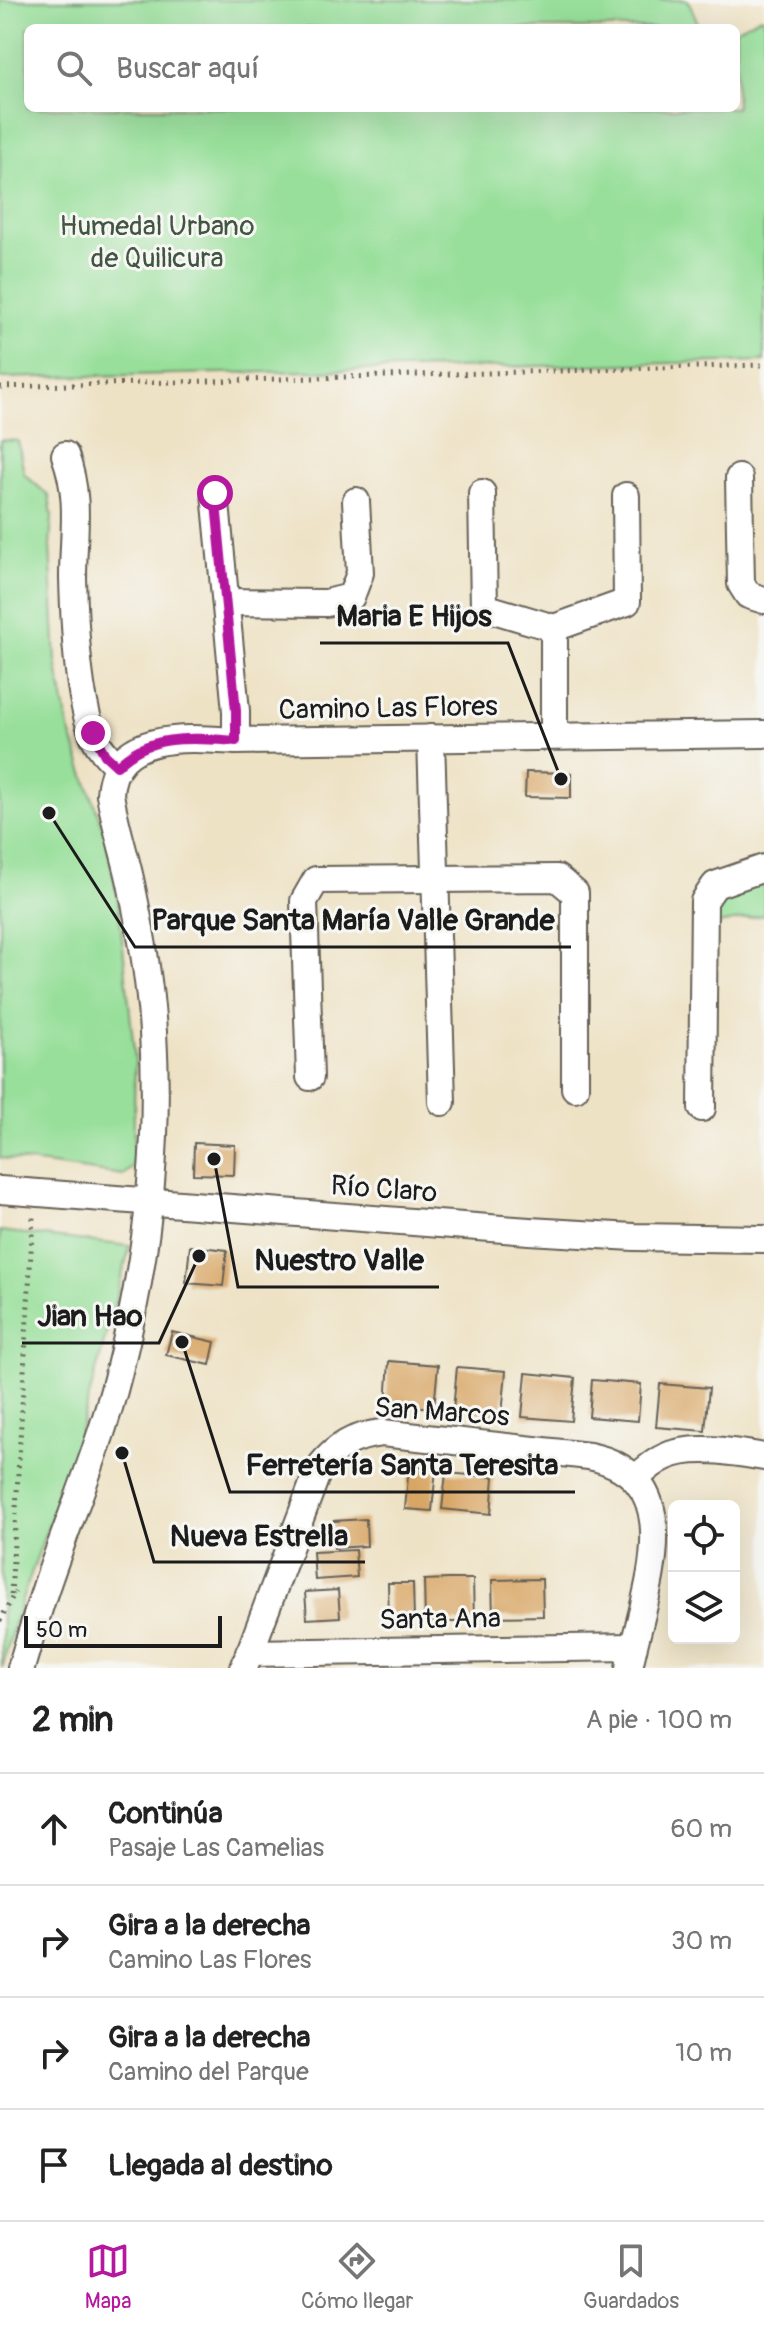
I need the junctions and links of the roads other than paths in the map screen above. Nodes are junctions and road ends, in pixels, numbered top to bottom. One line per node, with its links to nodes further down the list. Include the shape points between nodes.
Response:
1 (65, 455): 14 (street, via 77,509 73,577 80,674 93,733)
2 (739, 478): 7 (street, via 741,584 748,595)
3 (215, 493): 8 (street)
4 (482, 493): 9 (street, via 484,607)
5 (626, 496): 9 (street, via 627,602)
6 (356, 501): 8 (street, via 360,573 351,597 326,603)
7 (764, 600)
8 (226, 602): 13 (street)
9 (554, 628): 11 (street)
10 (764, 734): 11 (street, Camino Las Flores)
11 (554, 736): 12 (street, Camino Las Flores)
12 (431, 738): 13 (street, Camino Las Flores); 16 (street)
13 (236, 741): 14 (street, Camino Las Flores, via 159,742 128,755)
14 (117, 766): 22 (street, via 110,794 132,888 153,1030)
15 (764, 868): 20 (street, via 715,885 704,901)
16 (436, 879): 17 (street, via 316,880 304,901); 18 (street, via 557,878 575,893); 19 (street)
17 (310, 1077)
18 (575, 1088)
19 (442, 1102)
20 (702, 1108)
21 (0, 1190): 22 (street, Río Claro)
22 (150, 1202): 23 (street, Río Claro, via 529,1231); 28 (street, via 118,1376)
23 (764, 1239)
24 (764, 1457): 25 (street, via 685,1451 662,1458)
25 (635, 1479): 26 (street, via 651,1507 655,1542); 27 (street, San Marcos, via 614,1464 589,1456 382,1433 354,1438 329,1455 312,1482)
26 (631, 1658): 27 (street, Santa Ana)
27 (246, 1660)
28 (21, 1668)

